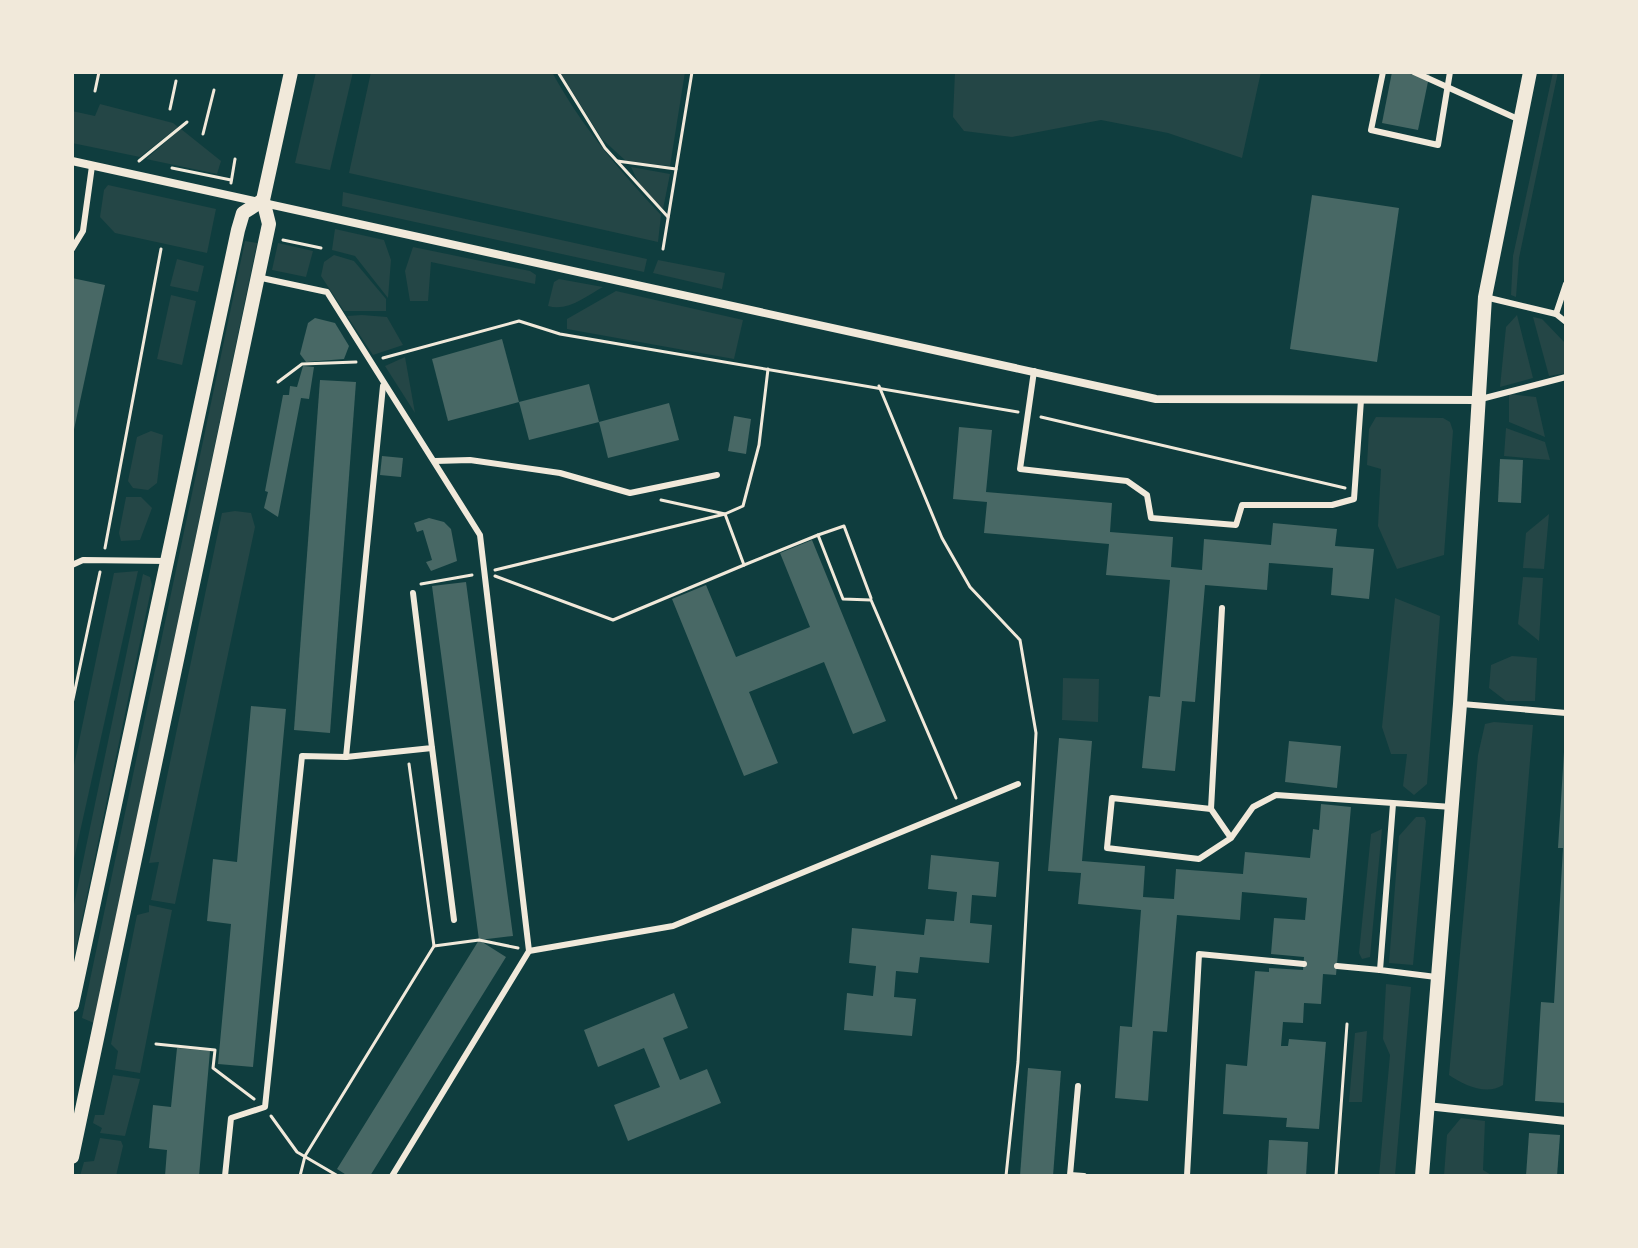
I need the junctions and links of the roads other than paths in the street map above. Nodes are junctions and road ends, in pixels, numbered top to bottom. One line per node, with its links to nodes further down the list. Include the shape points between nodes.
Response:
1 (291, 72): 10 (street)
2 (1383, 72): 6 (lane, via 1371,130 1438,145)
3 (1414, 72): 6 (lane)
4 (1450, 72): 6 (lane)
5 (1530, 72): 7 (street)
6 (1448, 86): 7 (lane)
7 (1520, 120): 14 (street)
8 (72, 161): 9 (street)
9 (92, 166): 10 (street); 11 (lane, via 83,231)
10 (263, 200): 12 (street, via 269,224); 17 (street); 24 (street, via 243,213 238,230)
11 (72, 249)
12 (257, 277): 19 (lane, via 327,292); 47 (street)
13 (1566, 284): 15 (lane)
14 (1485, 297): 15 (lane); 21 (street)
15 (1556, 314): 16 (lane)
16 (1566, 322)
17 (1034, 371): 20 (street, via 1156,399); 20 (lane, via 1020,469 1127,481 1147,495 1151,518 1236,525 1242,505 1332,505 1354,499)
18 (1566, 377): 21 (lane)
19 (383, 386): 22 (lane); 31 (lane)
20 (1361, 400): 21 (street)
21 (1478, 400): 28 (street)
22 (435, 461): 23 (lane, via 470,460 560,473 630,493); 38 (lane, via 480,535)
23 (717, 475)
24 (168, 561): 25 (lane, via 83,560); 43 (street)
25 (72, 565)
26 (413, 593): 30 (lane)
27 (1222, 608): 35 (lane)
28 (1460, 704): 29 (lane); 34 (street)
29 (1566, 713)
30 (432, 748): 31 (lane); 37 (lane)
31 (346, 757): 48 (lane, via 302,756 265,1107 231,1118)
32 (1018, 784): 38 (lane, via 673,926)
33 (1393, 804): 34 (lane); 36 (lane, via 1276,795 1253,807); 41 (lane)
34 (1452, 807): 42 (street)
35 (1211, 809): 36 (lane); 36 (lane, via 1112,798 1107,848 1199,859)
36 (1231, 838)
37 (454, 920)
38 (529, 951): 49 (lane)
39 (1304, 964): 51 (lane, via 1199,954)
40 (1337, 966): 41 (lane)
41 (1380, 970): 42 (lane)
42 (1436, 977): 45 (street)
43 (72, 1005)
44 (1078, 1086): 50 (lane, via 1070,1175)
45 (1427, 1106): 46 (street); 52 (street)
46 (1566, 1121)
47 (72, 1157)
48 (225, 1176)
49 (392, 1176)
50 (1084, 1176)
51 (1187, 1176)
52 (1422, 1176)

